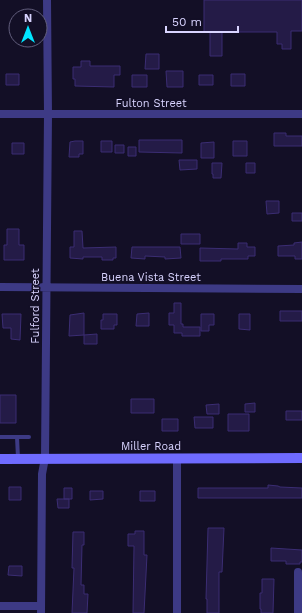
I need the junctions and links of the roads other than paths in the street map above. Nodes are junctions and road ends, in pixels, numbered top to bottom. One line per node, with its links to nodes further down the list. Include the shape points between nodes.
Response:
1 (47, 0): 3 (street, Fulford Street)
2 (0, 114): 3 (street, Fulton Street)
3 (48, 114): 4 (street, Fulton Street); 6 (street, Fulford Street)
4 (302, 114)
5 (0, 287): 6 (street, Buena Vista Street)
6 (46, 288): 7 (street, Buena Vista Street); 11 (street, Fulford Street)
7 (302, 289)
8 (0, 437): 9 (lane)
9 (17, 437): 10 (lane); 15 (lane)
10 (29, 437)
11 (45, 458): 12 (street, Miller Road); 15 (street, Miller Road); 18 (street, Fulford Street, via 42,474)
12 (176, 458): 13 (street, Miller Road); 19 (street)
13 (302, 458)
14 (0, 459): 15 (street, Miller Road)
15 (18, 459)
16 (298, 572): 20 (street)
17 (0, 606): 18 (street)
18 (41, 609)
19 (176, 613)
20 (298, 613)

